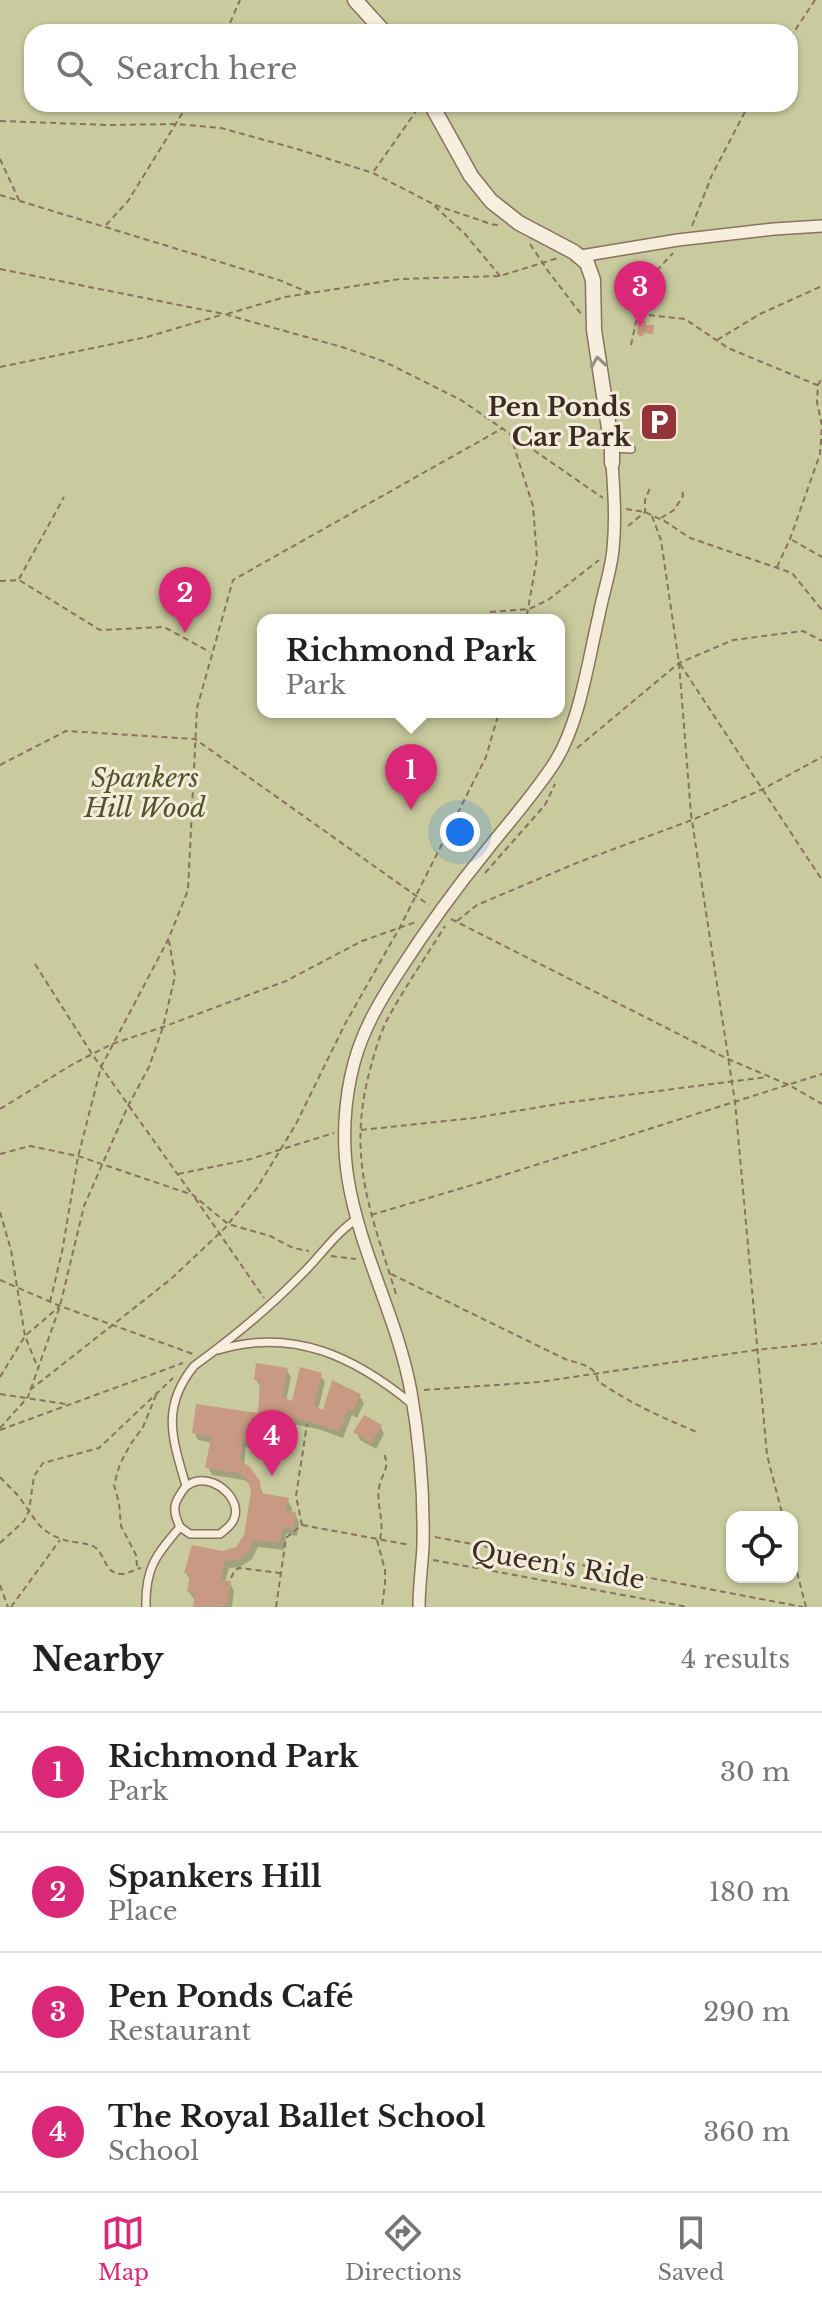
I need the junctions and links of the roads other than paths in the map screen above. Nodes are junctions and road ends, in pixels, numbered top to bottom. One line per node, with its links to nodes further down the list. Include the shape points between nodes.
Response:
1 (355, 0): 2 (street)
2 (377, 24)
3 (430, 112): 5 (street, via 491,201 519,223)
4 (822, 226): 5 (street)
5 (577, 254): 7 (street, one-way to 5, via 594,330 593,280)
6 (631, 449): 7 (lane)
7 (612, 455): 8 (street, via 613,549 587,669 562,748 390,986 354,1063 346,1131 348,1180)
8 (358, 1218): 9 (lane); 10 (street)
9 (216, 1350): 10 (lane, via 262,1342 308,1345 347,1360); 11 (lane, via 185,1378 173,1411 173,1441)
10 (412, 1398): 14 (street, via 422,1486)
11 (186, 1486): 12 (lane, via 175,1500); 12 (lane, via 199,1480 214,1483 228,1493 234,1519 220,1534 190,1534)
12 (180, 1527): 13 (lane, via 150,1568)
13 (146, 1607)
14 (419, 1607)

